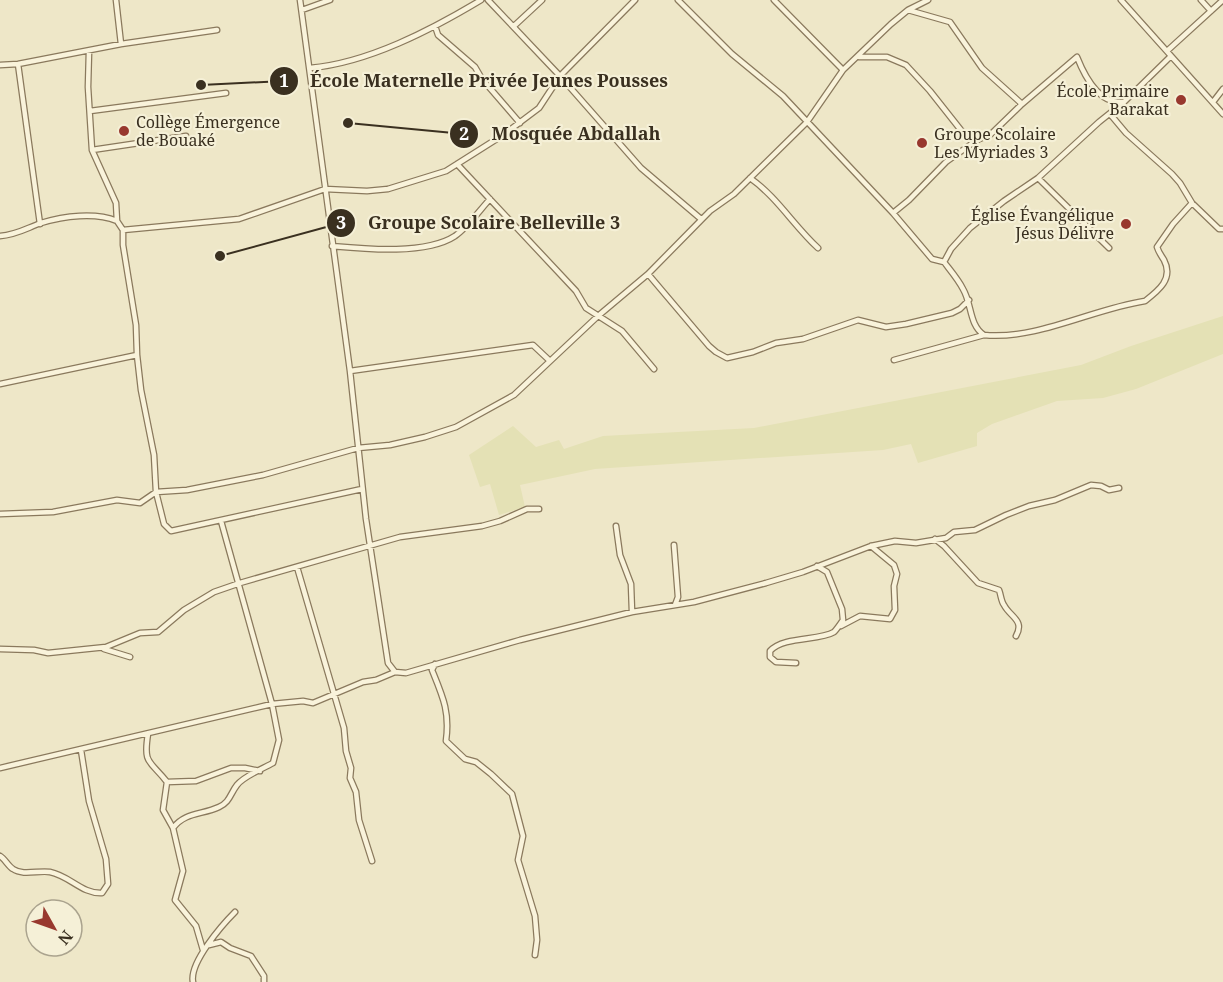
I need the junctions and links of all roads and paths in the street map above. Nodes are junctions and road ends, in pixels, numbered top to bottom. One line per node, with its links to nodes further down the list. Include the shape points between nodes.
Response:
1 (116, 0): 20 (street)
2 (300, 0): 14 (street)
3 (330, 0): 14 (street)
4 (481, 0): 17 (street)
5 (488, 0): 18 (street)
6 (542, 0): 18 (street)
7 (635, 0): 28 (street)
8 (678, 0): 37 (street)
9 (774, 0): 27 (street)
10 (928, 0): 15 (street)
11 (1121, 0): 22 (street)
12 (1201, 0): 16 (street)
13 (1223, 0): 16 (street)
14 (302, 10): 26 (street)
15 (908, 10): 23 (street); 33 (street, via 950,22 982,68)
16 (1211, 11): 22 (street)
17 (435, 26): 26 (street, via 351,62); 38 (street, via 438,35 475,67)
18 (514, 26): 28 (street)
19 (217, 30): 20 (street)
20 (121, 44): 21 (street)
21 (88, 51): 24 (street); 34 (street)
22 (1169, 54): 31 (street); 32 (street)
23 (858, 57): 27 (street); 40 (street, via 887,57 906,65 964,134)
24 (18, 64): 25 (street); 51 (street)
25 (0, 65)
26 (310, 68): 45 (street)
27 (843, 70): 37 (street)
28 (560, 76): 38 (street, via 539,108); 49 (street, via 641,168)
29 (1223, 89): 32 (street)
30 (226, 93): 34 (street)
31 (1124, 102): 33 (street, via 1116,103 1101,94 1077,57); 35 (street)
32 (1213, 102): 36 (street)
33 (1022, 104): 40 (street, via 991,134)
34 (90, 111): 41 (street)
35 (1110, 114): 44 (street); 47 (street, via 1176,178)
36 (1223, 114)
37 (807, 122): 43 (street); 48 (street)
38 (520, 123): 42 (street)
39 (186, 136): 41 (street)
40 (977, 140): 48 (street, via 946,162)
41 (92, 150): 50 (street, via 116,203)
42 (457, 164): 45 (street, via 388,189); 46 (street)
43 (750, 178): 49 (street); 56 (street)
44 (1038, 178): 57 (street); 58 (street, via 970,228)
45 (325, 189): 52 (street, via 239,219); 55 (street)
46 (490, 199): 55 (street, via 455,236 440,242 376,250); 61 (street, via 576,291 586,308)
47 (1192, 203): 53 (street); 62 (street, via 1157,247 1167,274 1158,292 1145,301 1038,329)
48 (892, 213): 58 (street, via 932,259)
49 (701, 219): 59 (street)
50 (117, 221): 51 (street, via 98,216); 52 (street)
51 (40, 224): 54 (street, via 18,234)
52 (123, 230): 63 (street)
53 (1222, 230)
54 (0, 236)
55 (332, 246): 67 (street)
56 (818, 248)
57 (1109, 249)
58 (944, 262): 60 (street)
59 (648, 274): 60 (street, via 709,346 727,358 858,320 886,327 952,313); 61 (street)
60 (969, 300): 62 (street, via 972,317)
61 (598, 316): 65 (street); 66 (street, via 622,331)
62 (984, 335): 64 (street)
63 (137, 355): 68 (street); 72 (street, via 154,455)
64 (894, 360)
65 (550, 361): 67 (street, via 533,345 522,345); 69 (street, via 514,395 456,427 413,440)
66 (654, 369)
67 (350, 371): 69 (street)
68 (0, 384)
69 (358, 448): 71 (street); 72 (street, via 263,475)
70 (1119, 488): 77 (street, via 1109,490 1091,485 1017,510 975,530)
71 (362, 489): 75 (street); 79 (street)
72 (156, 492): 74 (street, via 140,503 117,500 53,512); 75 (street, via 164,524 171,531)
73 (539, 509): 79 (street, via 528,509 482,526 400,537)
74 (0, 514)
75 (221, 521): 83 (street)
76 (616, 526): 85 (street, via 620,555 631,584)
77 (935, 539): 80 (street); 87 (street, via 978,583 999,590 1005,608 1019,624)
78 (674, 545): 84 (street, via 678,597)
79 (370, 546): 82 (street); 93 (street, via 388,663)
80 (871, 546): 81 (street); 86 (street, via 894,565 895,610 891,619 860,616)
81 (817, 566): 84 (street); 86 (street, via 826,572 842,609 843,620)
82 (297, 567): 83 (street); 94 (street)
83 (240, 582): 88 (street, via 184,610 158,632 140,633); 95 (street)
84 (675, 605): 85 (street)
85 (632, 612): 92 (street)
86 (834, 632): 91 (street, via 783,643 770,651 776,662)
87 (1016, 636)
88 (98, 648): 89 (street, via 48,653); 90 (street)
89 (0, 649)
90 (130, 657)
91 (796, 663)
92 (435, 664): 93 (street, via 406,673); 107 (street, via 432,670 449,722 446,741 512,794 523,836 519,860 535,916)
93 (395, 672): 94 (street)
94 (334, 694): 95 (street, via 313,703); 103 (street, via 344,728 359,820)
95 (272, 704): 96 (street); 99 (street, via 279,740 273,763)
96 (148, 734): 97 (street); 100 (street, via 145,753)
97 (81, 750): 98 (street); 102 (street, via 89,801 106,859 108,884 102,893 90,894 71,879 50,872 11,869)
98 (0, 768)
99 (260, 771): 100 (street, via 231,768 196,781); 101 (street, via 237,784 229,801 190,815)
100 (167, 782): 101 (street, via 163,810)
101 (173, 828): 106 (street, via 183,871 175,900 196,926)
102 (0, 856)
103 (372, 861)
104 (236, 912): 105 (street)
105 (209, 945): 106 (street); 109 (street, via 220,942 251,956)
106 (203, 950): 108 (street, via 192,975)
107 (535, 955)
108 (193, 982)
109 (264, 982)

